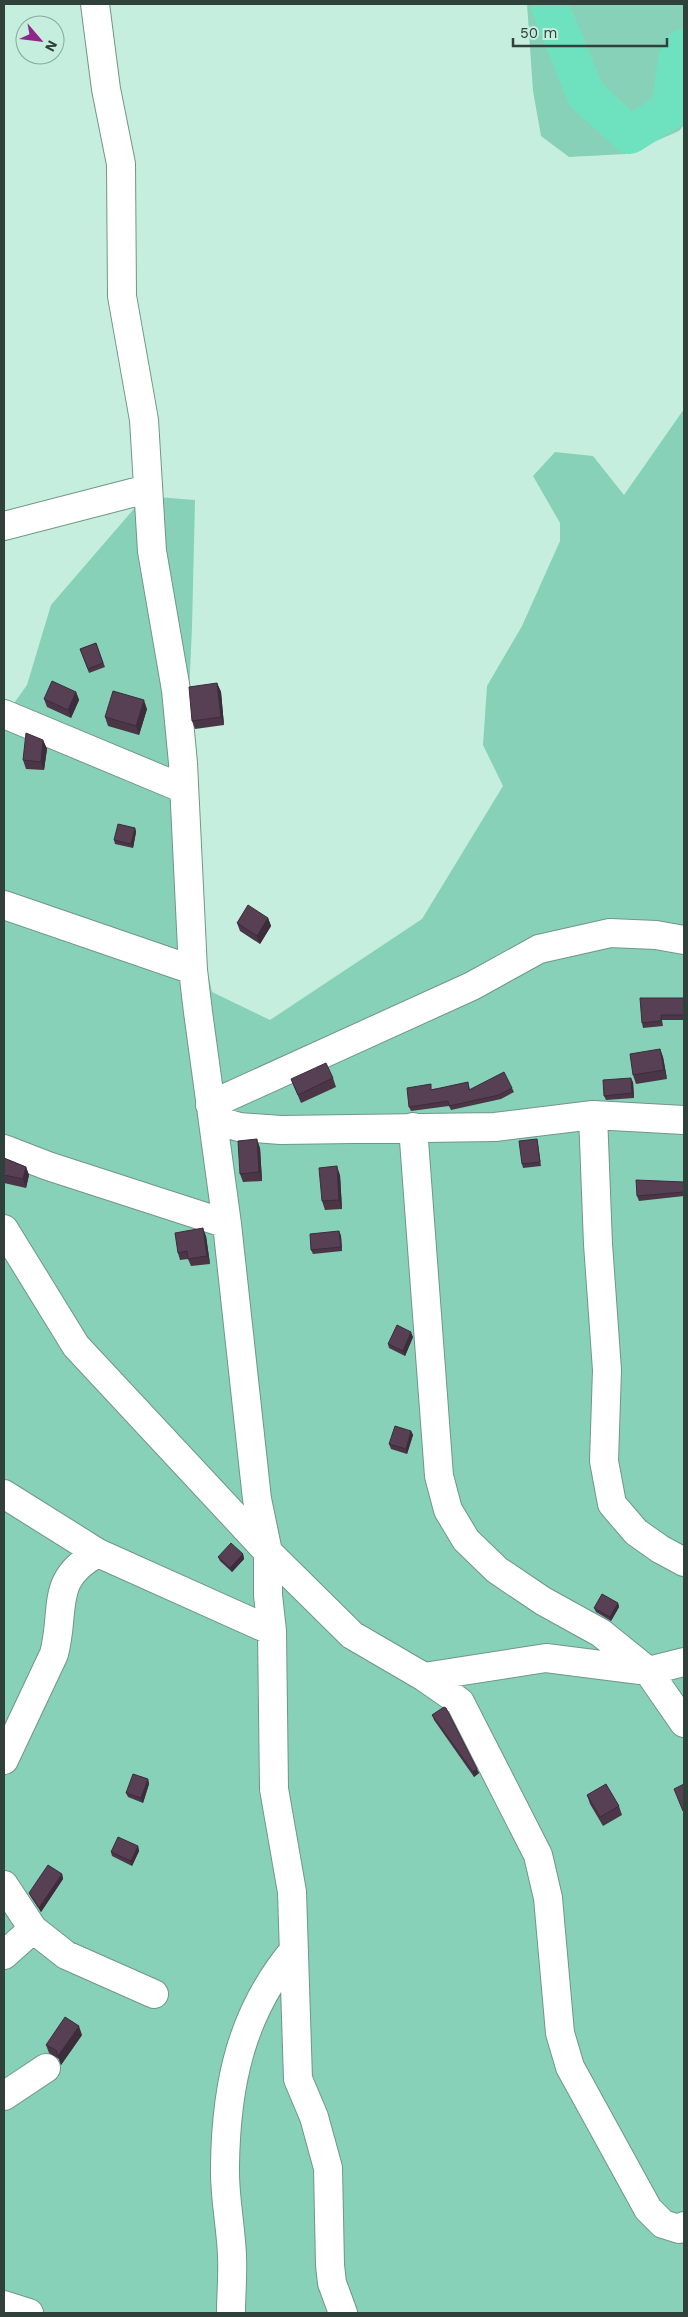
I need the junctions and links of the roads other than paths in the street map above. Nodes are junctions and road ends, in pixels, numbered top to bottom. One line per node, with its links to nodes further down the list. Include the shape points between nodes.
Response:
1 (95, 4): 2 (street, via 106,90 121,164 122,296 144,420)
2 (147, 488): 3 (street); 5 (street, via 152,551 176,690)
3 (4, 526)
4 (4, 714): 5 (street)
5 (184, 789): 8 (street)
6 (4, 906): 8 (street)
7 (684, 940): 9 (street, via 610,933 539,949 472,986)
8 (193, 970): 9 (street)
9 (210, 1105): 12 (street, via 222,1122 239,1128); 14 (street)
10 (593, 1116): 11 (street); 12 (street, via 495,1127); 19 (street, via 607,1370 604,1461 612,1504 636,1532)
11 (684, 1120)
12 (413, 1127): 22 (street, via 439,1476 448,1510 466,1540 497,1570 544,1602 601,1633)
13 (4, 1148): 14 (street, via 48,1166)
14 (227, 1224): 17 (street, via 257,1499)
15 (4, 1229): 17 (street, via 76,1346)
16 (4, 1494): 18 (street)
17 (268, 1552): 20 (street); 23 (street, via 352,1635)
18 (98, 1553): 20 (street); 25 (street, via 81,1562 65,1582 54,1654)
19 (684, 1562)
20 (272, 1631): 28 (street, via 274,1789 292,1892)
21 (684, 1662): 22 (street)
22 (648, 1671): 23 (street, via 546,1658); 24 (street)
23 (424, 1677): 33 (street, via 460,1702 538,1855 548,1898 560,2033 570,2067 648,2209 663,2224 679,2229)
24 (684, 1723)
25 (4, 1760)
26 (4, 1885): 27 (street)
27 (33, 1929): 29 (street); 30 (street, via 66,1955)
28 (294, 1950): 36 (street, via 254,2010 244,2034 231,2096 225,2168 232,2258); 37 (street, via 298,2079 314,2117 328,2168 330,2265 332,2283)
29 (4, 1955)
30 (154, 1994)
31 (46, 2068): 32 (street)
32 (4, 2096)
33 (684, 2226)
34 (4, 2305): 35 (street)
35 (29, 2313)
36 (231, 2313)
37 (343, 2313)

